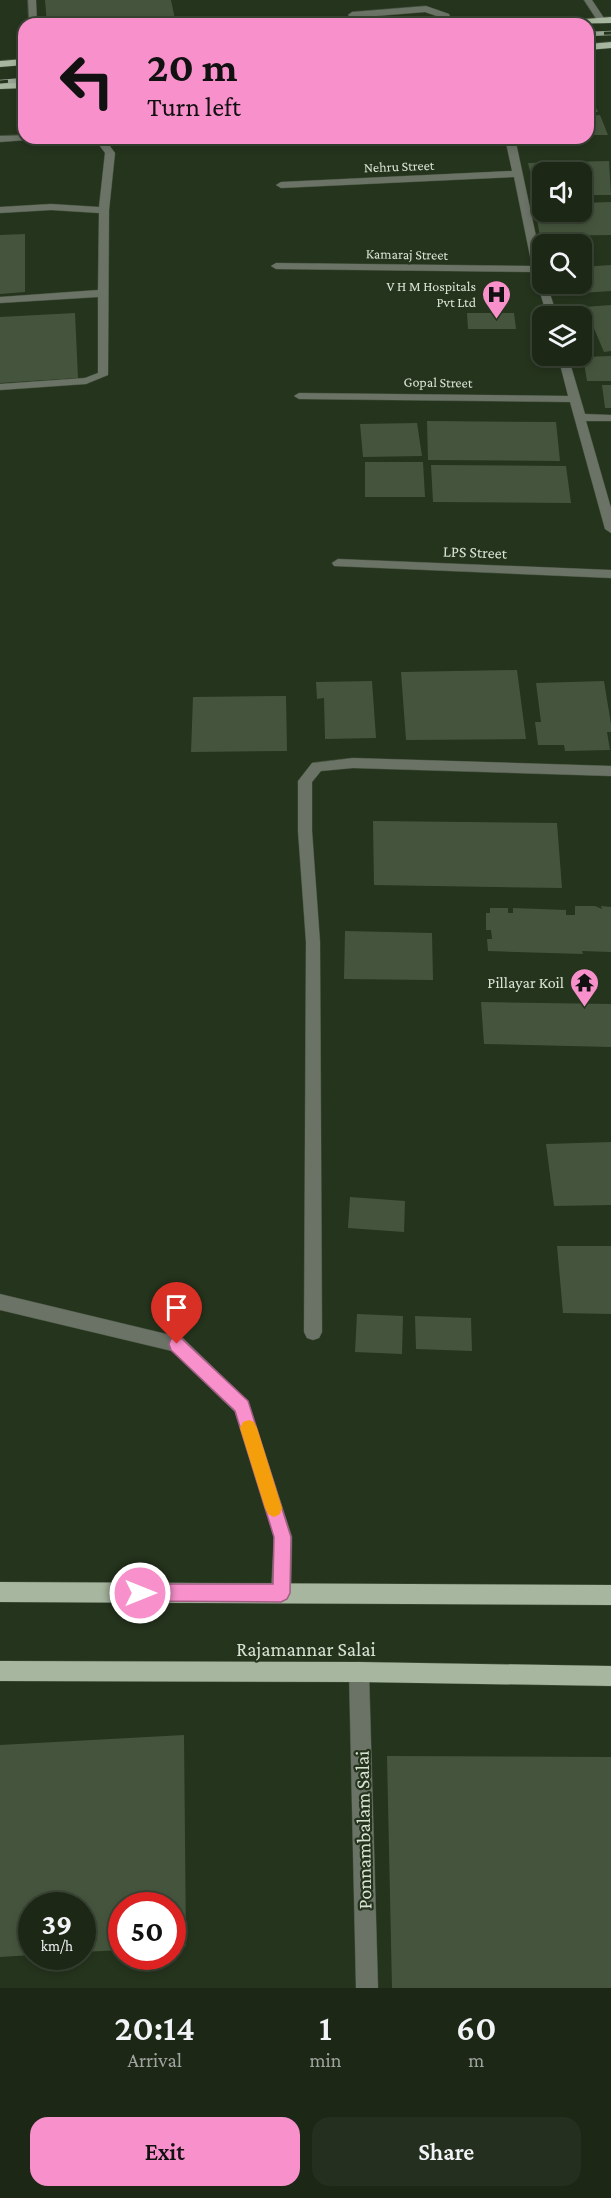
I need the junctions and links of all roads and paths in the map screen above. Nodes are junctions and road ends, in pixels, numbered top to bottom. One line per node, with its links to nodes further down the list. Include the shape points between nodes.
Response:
1 (32, 0): 4 (street)
2 (588, 0): 8 (street)
3 (347, 3): 5 (street)
4 (33, 18)
5 (353, 18)
6 (360, 18): 7 (street, via 426,9)
7 (447, 18)
8 (606, 21)
9 (611, 45): 10 (main road)
10 (594, 46)
11 (18, 62): 12 (main road)
12 (0, 64)
13 (18, 85): 14 (main road)
14 (0, 86)
15 (18, 138): 16 (street)
16 (0, 140)
17 (103, 144): 22 (street, via 110,153)
18 (511, 144): 19 (street)
19 (517, 174): 20 (street, Nehru Street); 23 (street)
20 (281, 184)
21 (0, 210): 22 (street)
22 (104, 210): 26 (street)
23 (532, 242)
24 (276, 266): 25 (street, Kamaraj Street)
25 (532, 269)
26 (105, 293): 27 (street); 29 (street, via 104,375 86,381)
27 (0, 300)
28 (566, 366): 31 (street)
29 (0, 387)
30 (299, 396): 31 (street, Gopal Street)
31 (576, 399): 32 (street)
32 (581, 417): 33 (street); 34 (street)
33 (611, 418)
34 (611, 529)
35 (338, 563): 36 (street, LPS Street)
36 (611, 574)
37 (611, 771): 39 (street, via 353,763 317,766 306,781 305,831 313,942)
38 (0, 1302): 41 (street, via 177,1344 242,1407 283,1537)
39 (313, 1332)
40 (0, 1593): 41 (main road)
41 (281, 1593): 42 (main road)
42 (611, 1595)
43 (0, 1671): 44 (main road, Rajamannar Salai)
44 (359, 1672): 45 (main road, Rajamannar Salai); 46 (street, Ponnambalam Salai)
45 (611, 1676)
46 (367, 1988)

